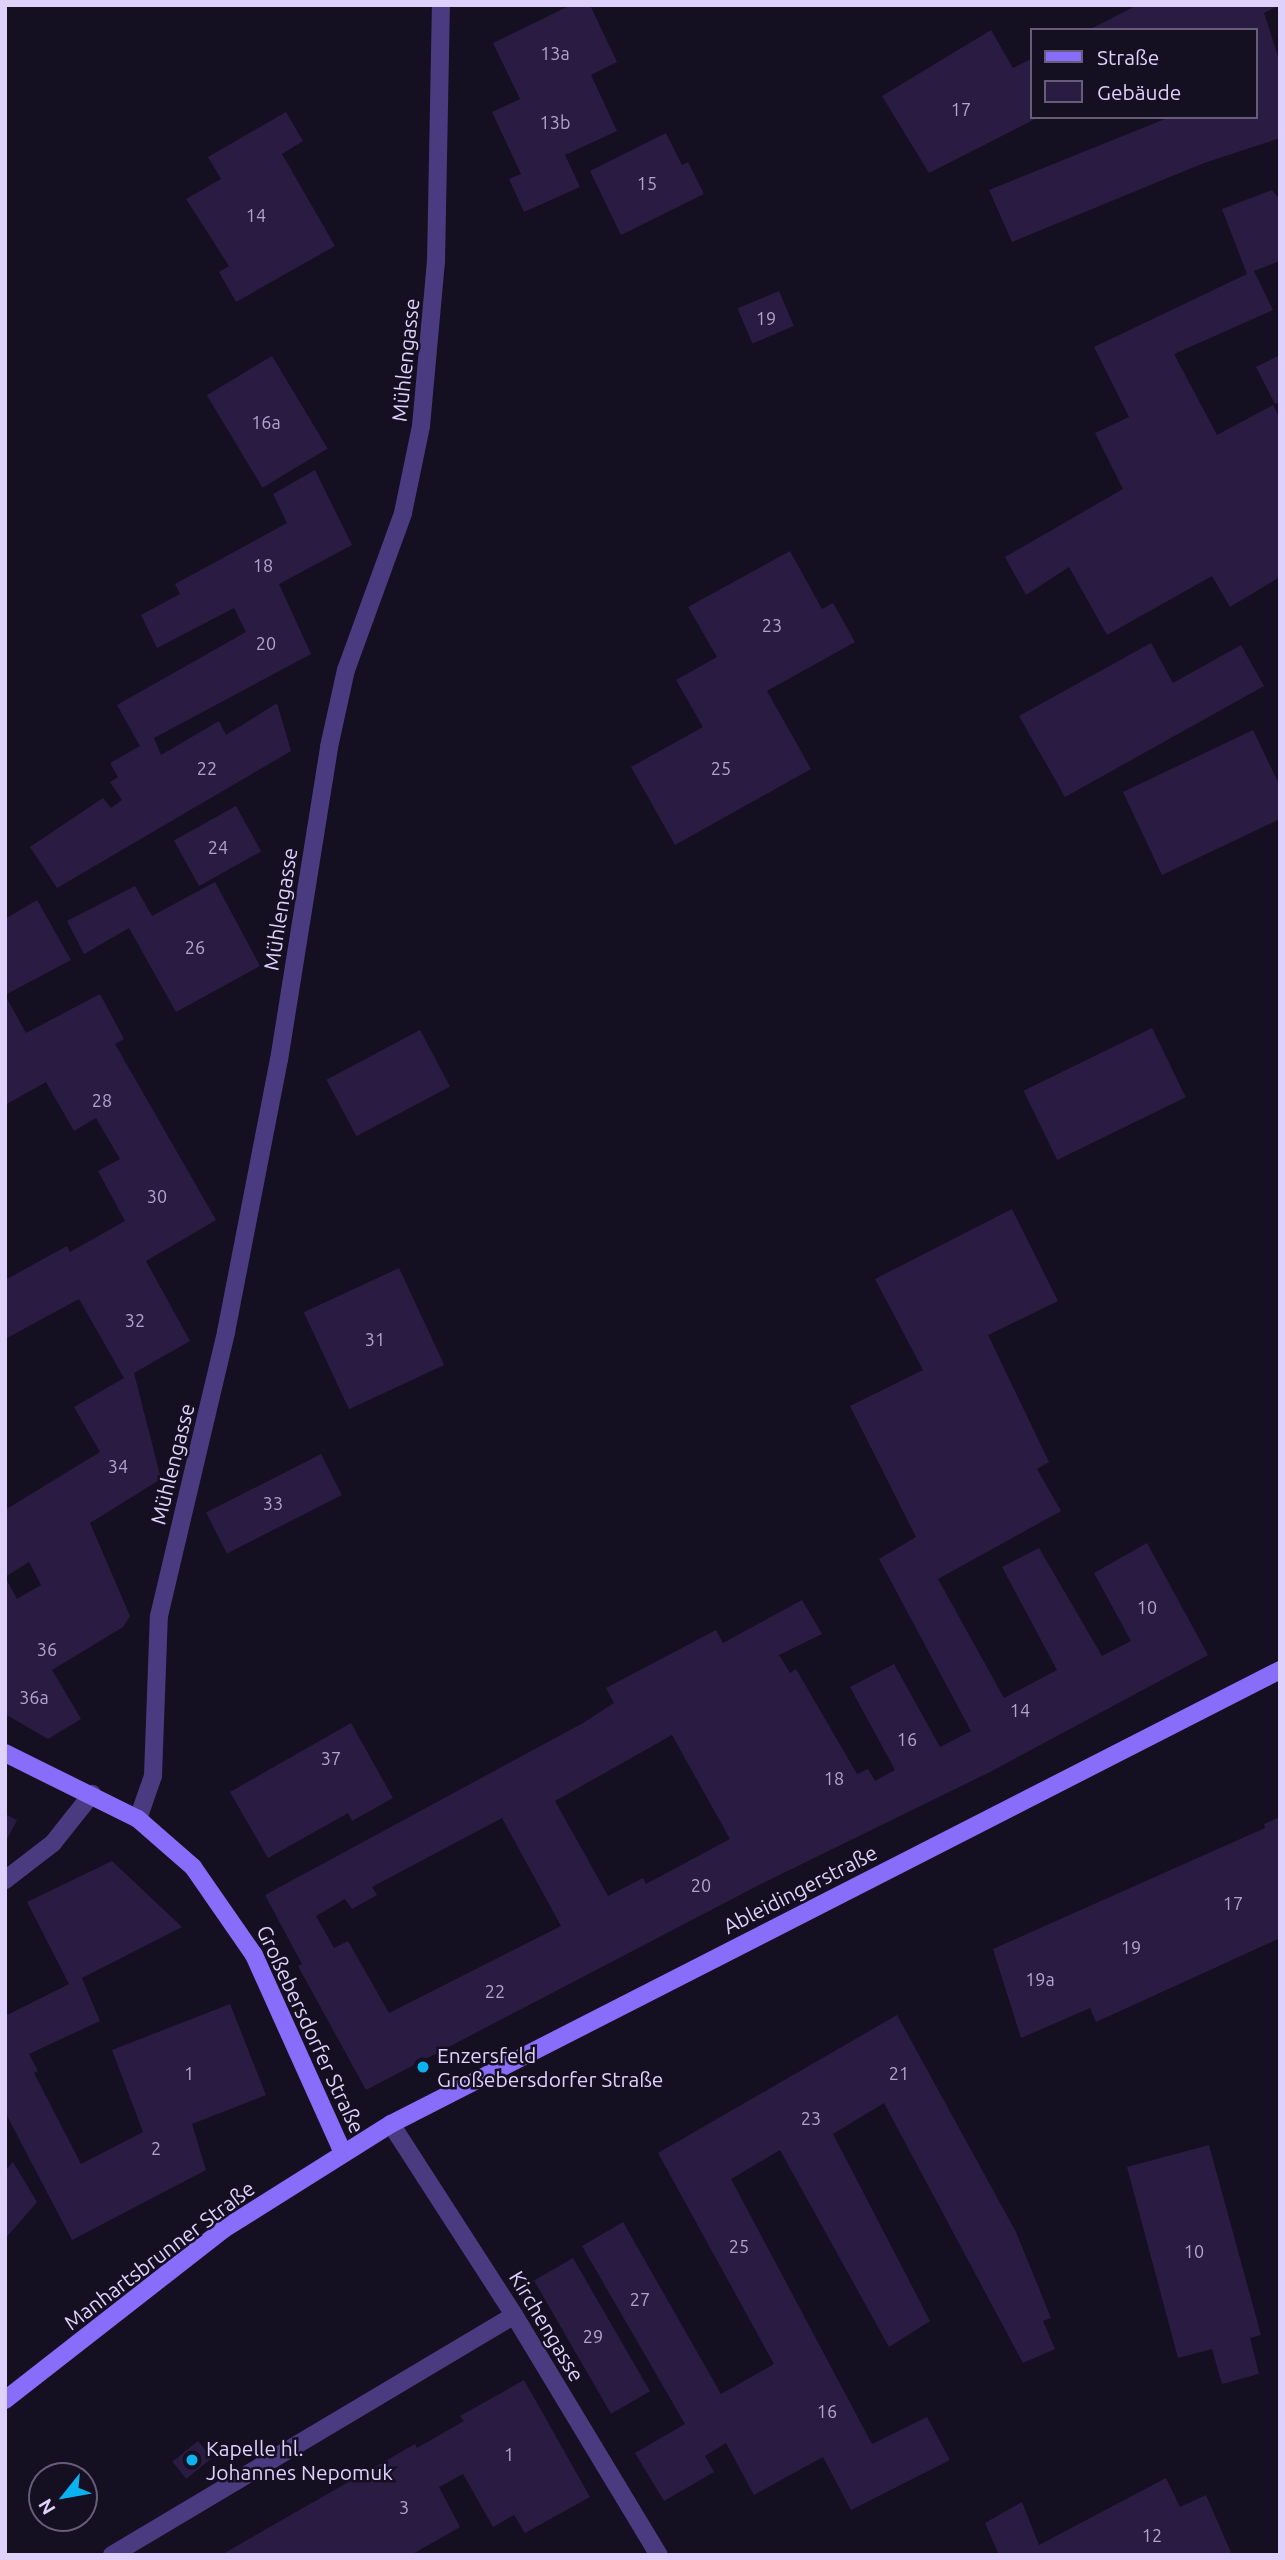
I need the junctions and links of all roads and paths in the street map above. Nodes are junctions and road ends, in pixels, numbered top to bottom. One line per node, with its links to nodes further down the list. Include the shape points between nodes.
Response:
1 (441, 5): 5 (street, Mühlengasse, via 436,262 421,426 403,513 346,670 329,747 279,1060 226,1332 159,1616 153,1776)
2 (1280, 1670): 7 (street, Ableidingerstraße)
3 (5, 1753): 4 (street, Großebersdorfer Straße)
4 (92, 1794): 5 (street, Großebersdorfer Straße); 6 (street, via 52,1843)
5 (138, 1819): 8 (street, Großebersdorfer Straße, via 194,1867 234,1920)
6 (5, 1880)
7 (391, 2124): 8 (street, Ableidingerstraße); 9 (street, Kirchengasse)
8 (343, 2153): 10 (street, Manhartsbrunner Straße, via 224,2230)
9 (514, 2315): 11 (street); 12 (street, Kirchengasse)
10 (5, 2400)
11 (112, 2555)
12 (659, 2555)

